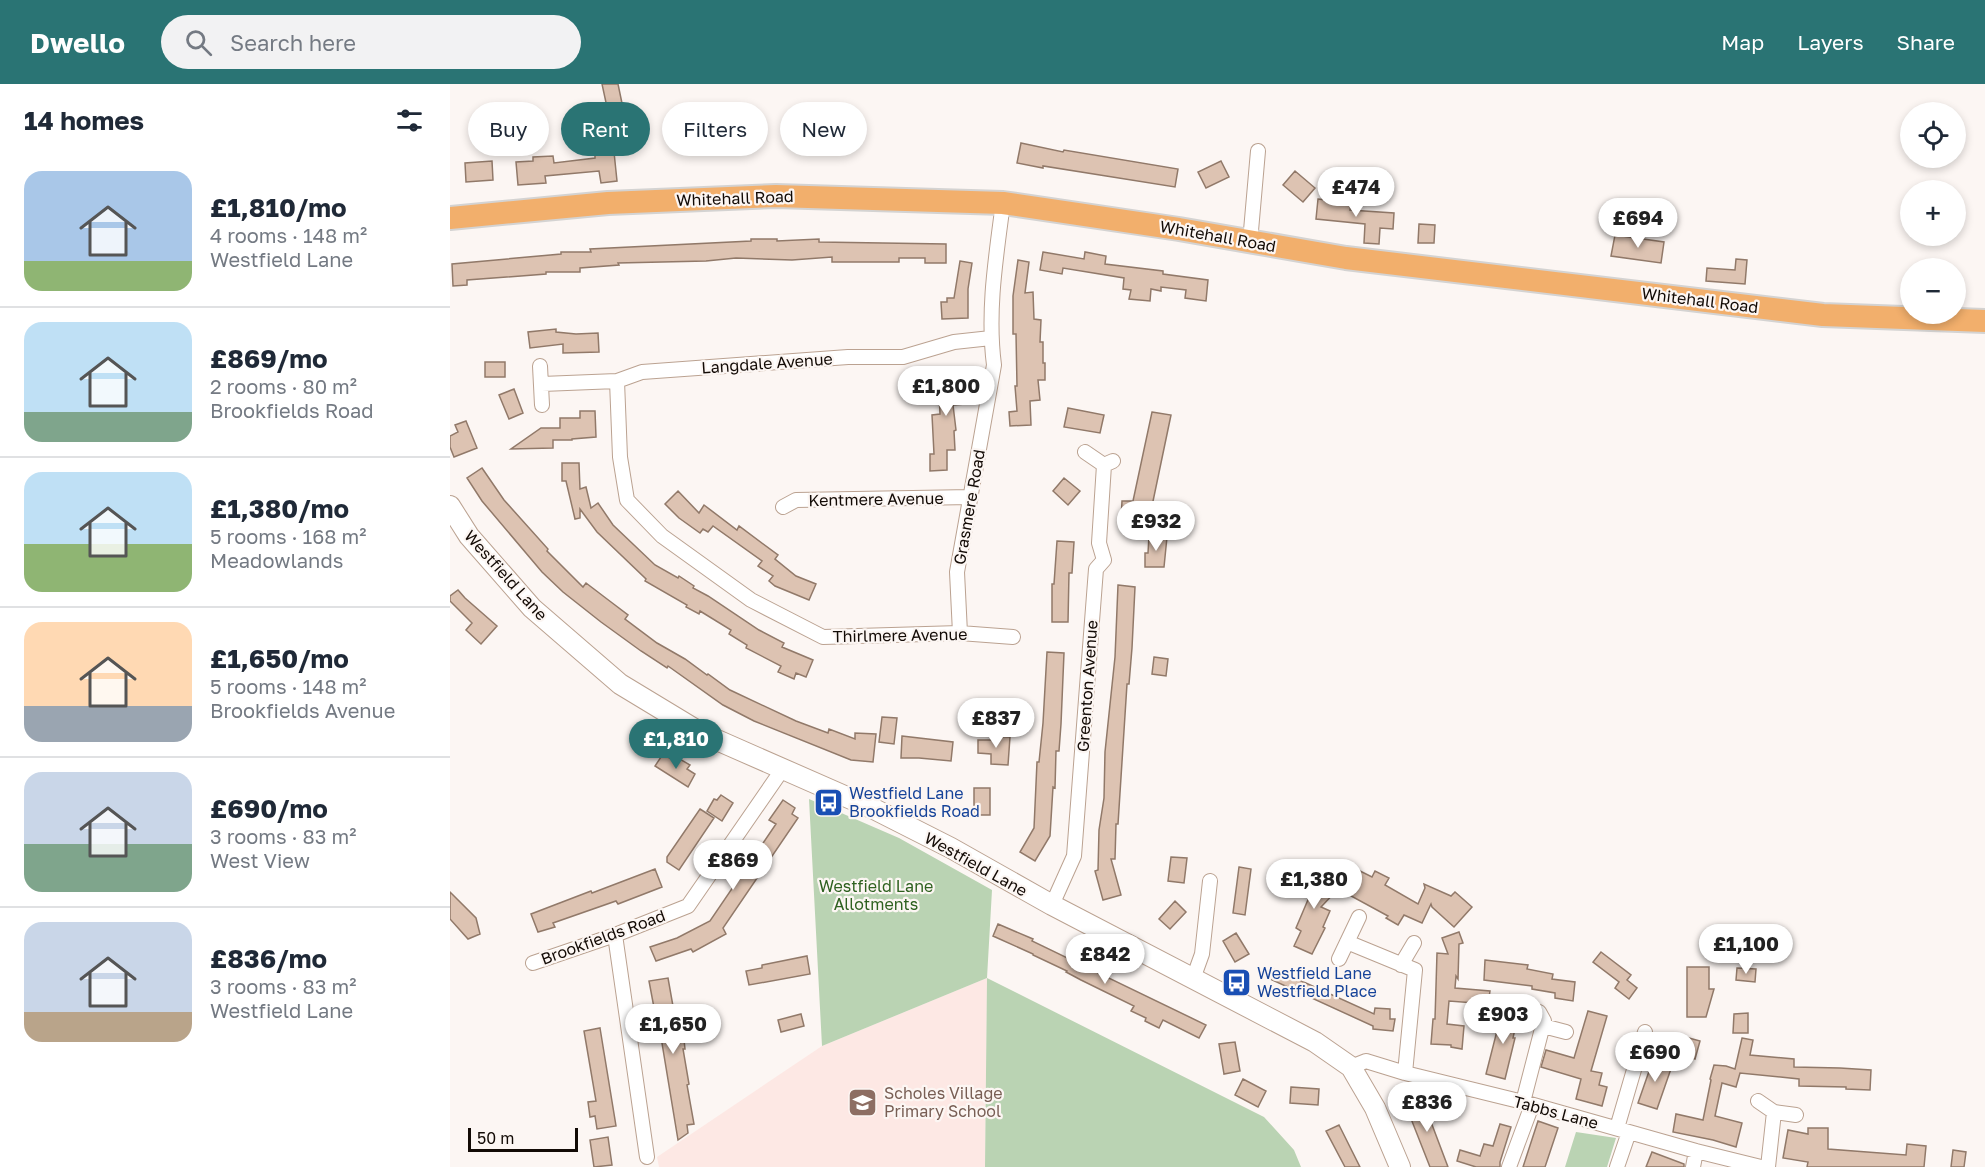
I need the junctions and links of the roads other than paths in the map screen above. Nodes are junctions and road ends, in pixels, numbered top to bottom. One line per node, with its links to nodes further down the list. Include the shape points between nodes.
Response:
1 (1258, 151): 4 (street)
2 (1003, 203): 3 (highway, Whitehall Road, via 776,196 608,203); 4 (highway, Whitehall Road); 6 (street, Grasmere Road)
3 (450, 218)
4 (1250, 242): 5 (highway, Whitehall Road, via 1358,260 1823,315)
5 (1985, 321)
6 (991, 338): 8 (street, Langdale Avenue, via 954,342 903,357 848,357 642,372); 12 (street, Grasmere Road, via 994,365)
7 (540, 366): 9 (street)
8 (617, 381): 9 (street, Langdale Avenue); 15 (street, Thirlmere Avenue, via 620,457 627,500 662,536 751,600 823,637)
9 (542, 384): 10 (street)
10 (542, 405)
11 (1085, 452): 19 (street, Greenton Avenue, via 1108,463 1099,543 1104,560 1096,569 1074,856)
12 (971, 496): 14 (street, Kentmere Avenue, via 796,500); 15 (street, Grasmere Road, via 957,572)
13 (450, 506): 17 (main road, Westfield Lane, via 469,536 532,608 620,684 701,733)
14 (783, 507)
15 (960, 633): 16 (street, Thirlmere Avenue)
16 (1013, 637)
17 (782, 770): 19 (main road, Westfield Lane, via 874,809); 21 (street, Brookfields Road, via 688,906)
18 (1210, 881): 27 (street, via 1202,954)
19 (1052, 906): 27 (main road, Westfield Lane)
20 (1359, 917): 22 (street)
21 (615, 935): 25 (street, Brookfields Road); 40 (street)
22 (1347, 942): 24 (street); 26 (street)
23 (1414, 943): 26 (street)
24 (1339, 959)
25 (533, 963)
26 (1401, 965): 33 (street, via 1415,970)
27 (1193, 979): 32 (main road, Westfield Lane, via 1315,1042)
28 (1528, 1010): 29 (street, via 1539,1012)
29 (1543, 1023): 30 (street); 35 (street)
30 (1566, 1032)
31 (1645, 1032): 38 (street)
32 (1351, 1066): 33 (street, Tabbs Lane, via 1366,1061); 41 (main road, Westfield Lane, via 1375,1108)
33 (1405, 1073): 35 (street, Tabbs Lane)
34 (1758, 1101): 36 (street)
35 (1528, 1104): 38 (street, Tabbs Lane); 42 (street)
36 (1774, 1112): 37 (street); 46 (street)
37 (1796, 1115)
38 (1623, 1130): 39 (street, Tabbs Lane); 43 (street)
39 (1696, 1151): 44 (street); 45 (street, Tabbs Lane)
40 (647, 1157)
41 (1400, 1167)
42 (1509, 1167)
43 (1617, 1167)
44 (1693, 1167)
45 (1761, 1167)
46 (1768, 1167)

